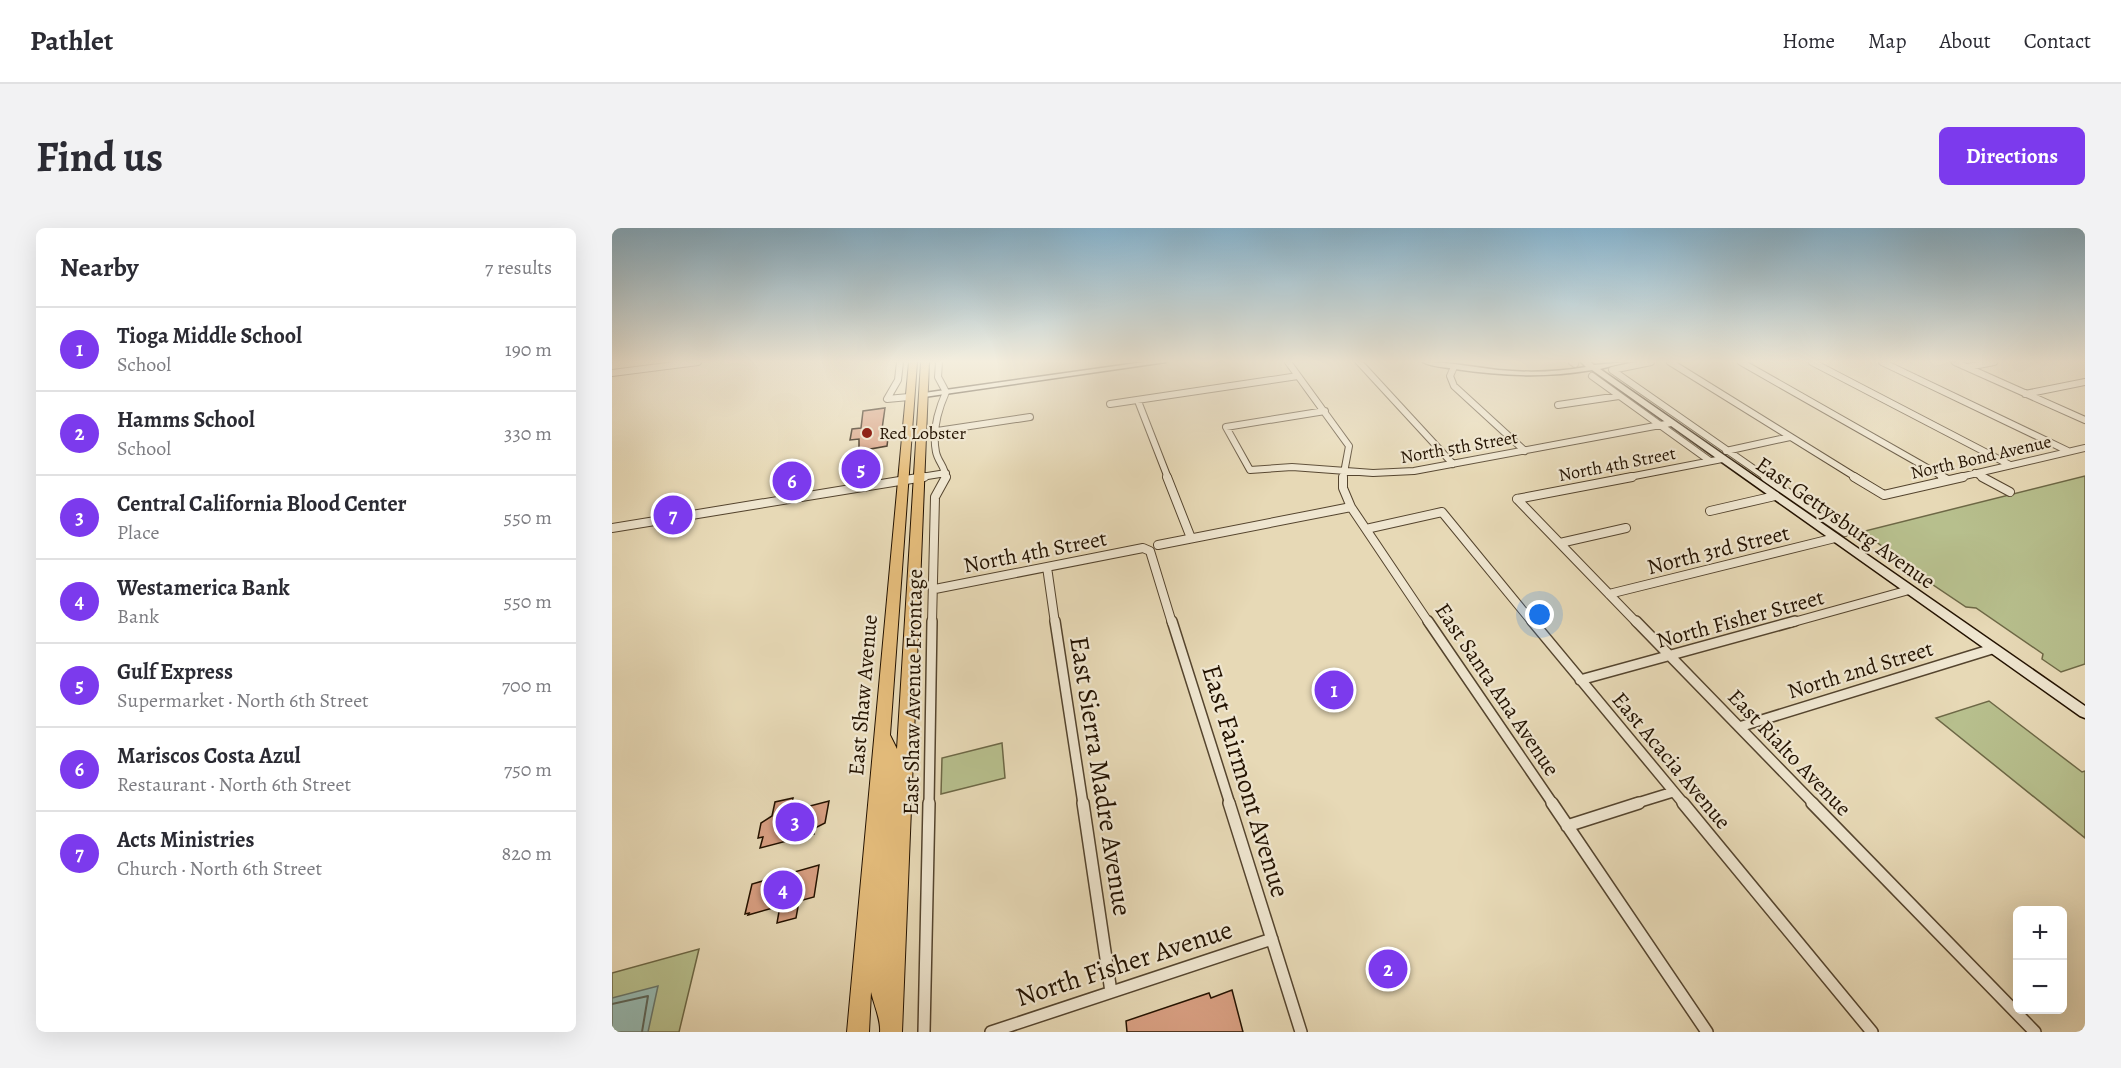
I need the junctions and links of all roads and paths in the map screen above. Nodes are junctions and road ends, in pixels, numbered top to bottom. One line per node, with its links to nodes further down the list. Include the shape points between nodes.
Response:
1 (915, 400): 38 (main road, East Shaw Avenue)
2 (916, 400): 37 (main road, East Shaw Avenue)
3 (943, 400): 25 (street)
4 (1138, 400): 5 (street); 18 (street); 49 (street)
5 (1141, 400)
6 (1316, 400): 20 (street, East Santa Ana Avenue)
7 (1394, 400): 31 (street)
8 (1469, 400): 28 (street)
9 (1595, 400): 19 (street)
10 (1625, 400): 23 (street, East Gettysburg Avenue)
11 (1632, 400): 23 (street, East Gettysburg Avenue)
12 (1650, 400): 30 (street, East Gettysburg Avenue)
13 (1730, 400): 26 (street)
14 (1807, 400): 39 (street)
15 (1884, 400): 32 (street)
16 (1960, 400): 29 (street)
17 (2038, 400): 22 (street)
18 (1110, 404)
19 (1558, 405)
20 (1325, 411): 24 (street); 34 (street, East Santa Ana Avenue, via 1350,447)
21 (1030, 417): 25 (street)
22 (2085, 420)
23 (1665, 424): 28 (street, North 5th Street); 30 (street, East Gettysburg Avenue)
24 (1226, 427): 33 (street)
25 (937, 431): 35 (street, via 936,454)
26 (1790, 437): 30 (street); 39 (street, North Bond Avenue, via 1884,495)
27 (2085, 448): 29 (street, North Bond Avenue)
28 (1525, 451): 31 (street, North 5th Street)
29 (2068, 451): 32 (street, North Bond Avenue)
30 (1718, 456): 41 (street, East Gettysburg Avenue); 42 (street, North 4th Street); 48 (street, East Gettysburg Avenue)
31 (1453, 464): 34 (street, North 5th Street, via 1400,474)
32 (2010, 465): 36 (street, North Bond Avenue)
33 (1250, 470): 34 (street, North 5th Street, via 1283,465)
34 (1345, 470): 43 (street, East Santa Ana Avenue, via 1341,489)
35 (946, 473): 37 (street); 55 (street, East Shaw Avenue Frontage, via 935,497)
36 (1975, 473): 39 (street, North Bond Avenue); 40 (street)
37 (920, 477): 38 (street); 65 (main road, East Shaw Avenue)
38 (904, 480): 45 (street); 63 (main road, East Shaw Avenue)
39 (1948, 480)
40 (2010, 492)
41 (1775, 496): 44 (street); 50 (street, East Gettysburg Avenue)
42 (1517, 499): 51 (street, East Rialto Avenue)
43 (1351, 507): 47 (street, East Santa Ana Avenue); 49 (street)
44 (1710, 511)
45 (612, 528)
46 (1626, 528): 51 (street)
47 (1366, 529): 60 (street, East Acacia Avenue, via 1442,512); 66 (street, East Santa Ana Avenue)
48 (1845, 532)
49 (1191, 538): 52 (street)
50 (1835, 538): 56 (street, East Gettysburg Avenue); 57 (street, North 3rd Street)
51 (1560, 543): 57 (street, East Rialto Avenue)
52 (1158, 545)
53 (1143, 548): 54 (street, North 4th Street); 68 (street, East Fairmont Avenue, via 1150,551)
54 (1047, 567): 55 (street, North 4th Street); 69 (street, East Sierra Madre Avenue)
55 (934, 590): 73 (street, East Shaw Avenue Frontage)
56 (1909, 590): 58 (street, East Gettysburg Avenue); 59 (street, North Fisher Street)
57 (1609, 594): 59 (street, East Rialto Avenue)
58 (1992, 649): 61 (street, East Gettysburg Avenue); 62 (street, North 2nd Street)
59 (1670, 656): 60 (street, North Fisher Street); 62 (street, East Rialto Avenue)
60 (1580, 680): 64 (street, East Acacia Avenue)
61 (2085, 713)
62 (1739, 727): 70 (street, East Rialto Avenue)
63 (883, 734): 65 (main road, via 892,754 888,820 890,824); 67 (main road, East Shaw Avenue)
64 (1673, 792): 66 (street); 77 (street, East Acacia Avenue)
65 (902, 823): 72 (main road, East Shaw Avenue)
66 (1567, 826): 76 (street, East Santa Ana Avenue)
67 (875, 831): 71 (main road, East Shaw Avenue); 72 (main road, via 885,834 888,842 879,980)
68 (1272, 939): 69 (street, North Fisher Avenue); 75 (street, East Fairmont Avenue)
69 (1111, 992): 74 (street, North Fisher Avenue)
70 (2032, 1031)
71 (858, 1032)
72 (891, 1032)
73 (924, 1032)
74 (991, 1032)
75 (1301, 1032)
76 (1707, 1032)
77 (1872, 1032)

